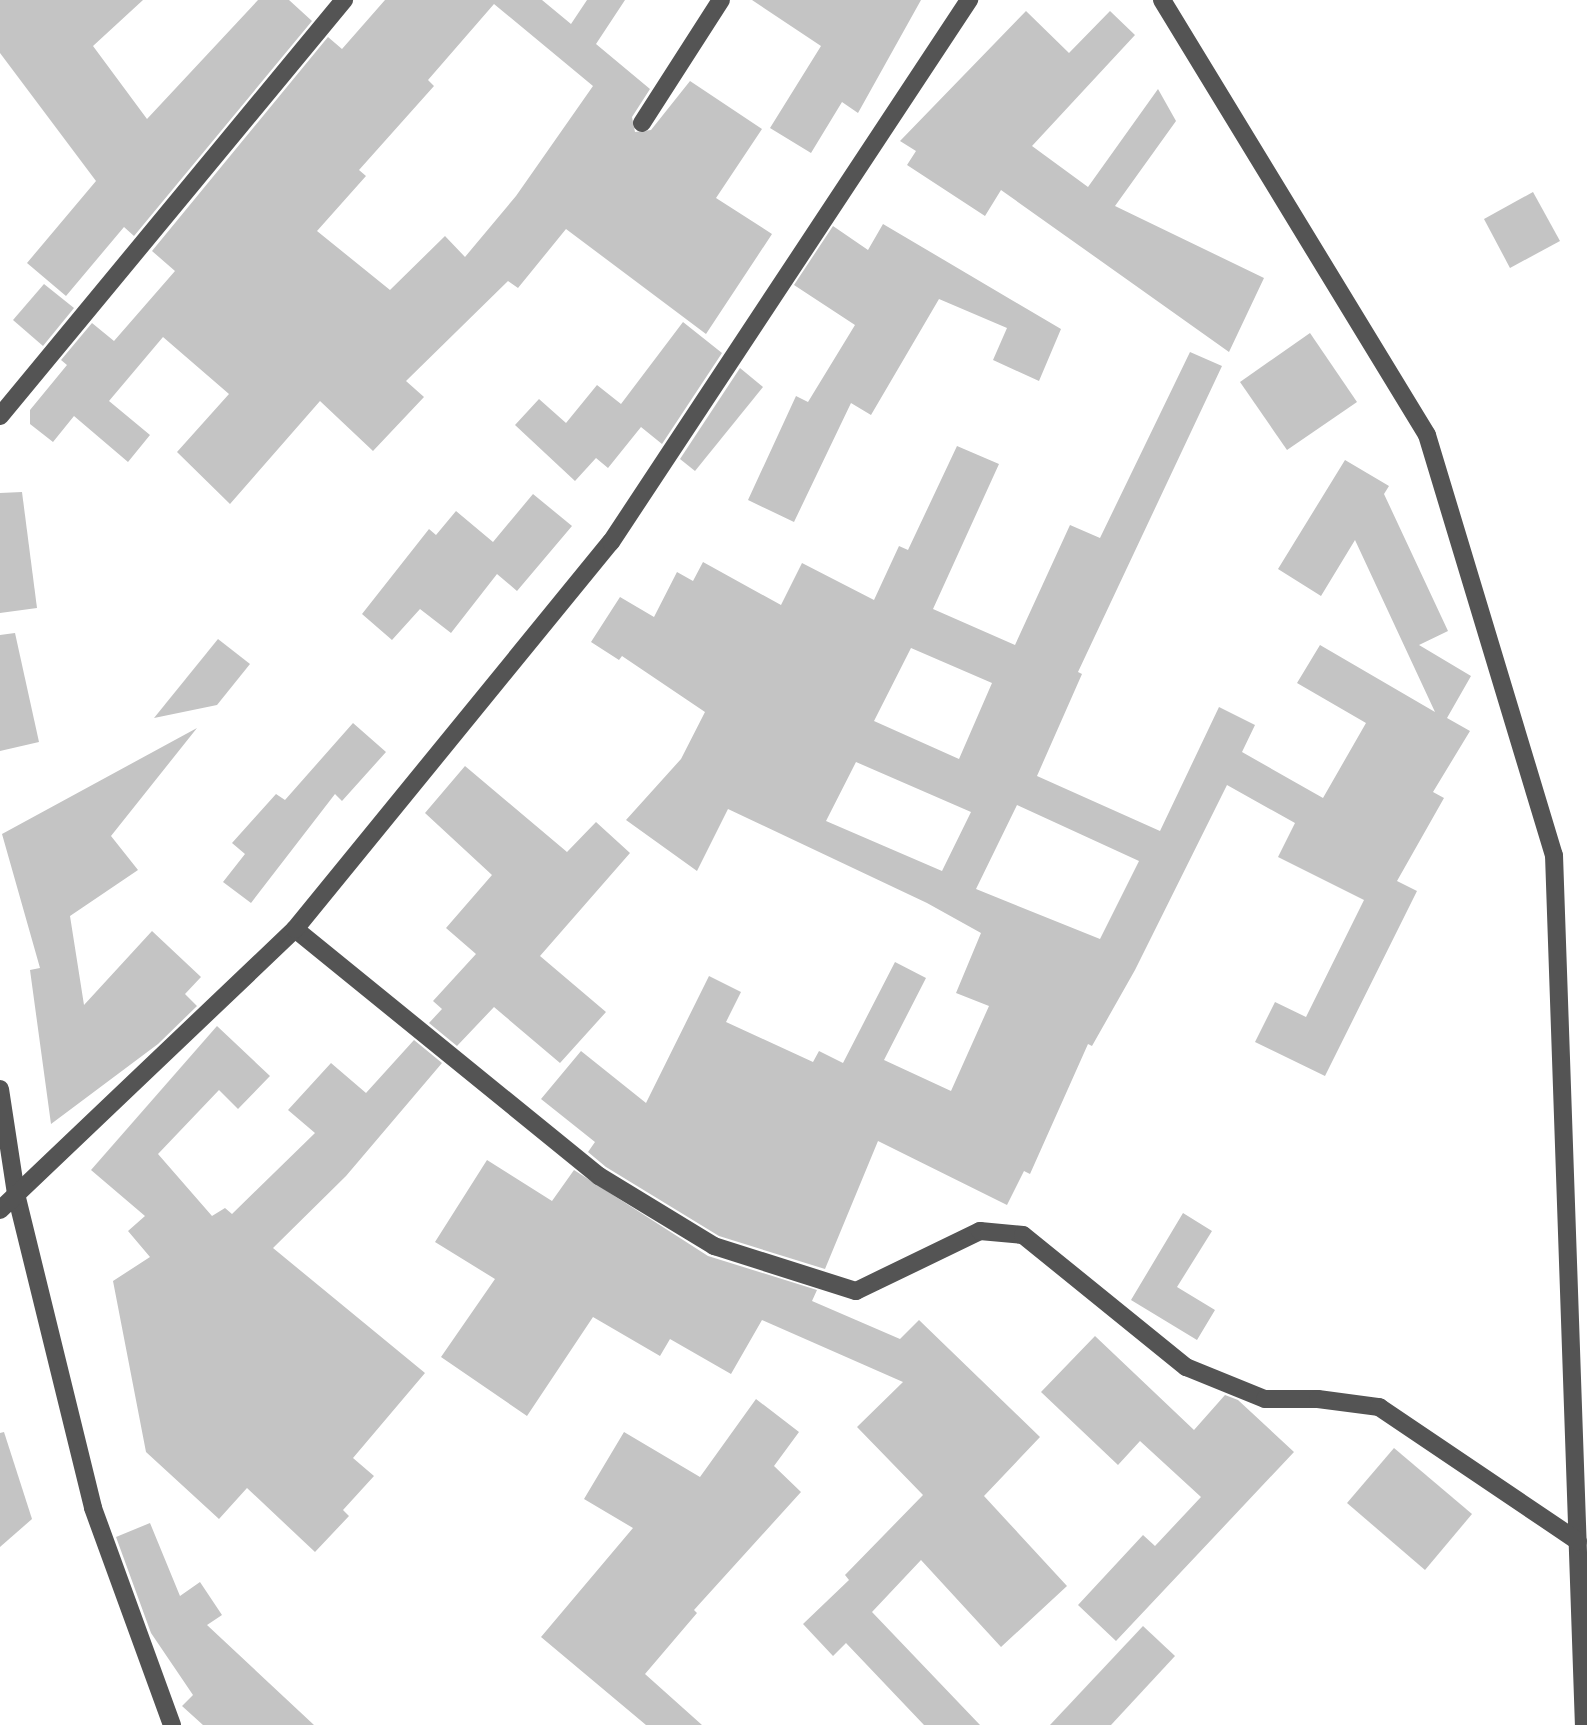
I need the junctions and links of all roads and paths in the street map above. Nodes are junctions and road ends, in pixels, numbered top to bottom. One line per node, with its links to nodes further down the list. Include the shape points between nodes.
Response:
1 (344, 0): 6 (street)
2 (721, 0): 5 (street)
3 (969, 0): 7 (street, via 611,542)
4 (1162, 0): 11 (street, via 1427,435 1554,855)
5 (642, 123)
6 (0, 416)
7 (295, 929): 9 (street); 11 (street, via 599,1176 714,1247 856,1291 980,1231 1023,1235 1186,1367 1265,1399 1318,1399 1379,1407)
8 (0, 1089): 9 (street)
9 (16, 1194): 10 (street); 12 (street, via 93,1508)
10 (0, 1210)
11 (1578, 1541): 13 (street)
12 (172, 1725)
13 (1584, 1725)

